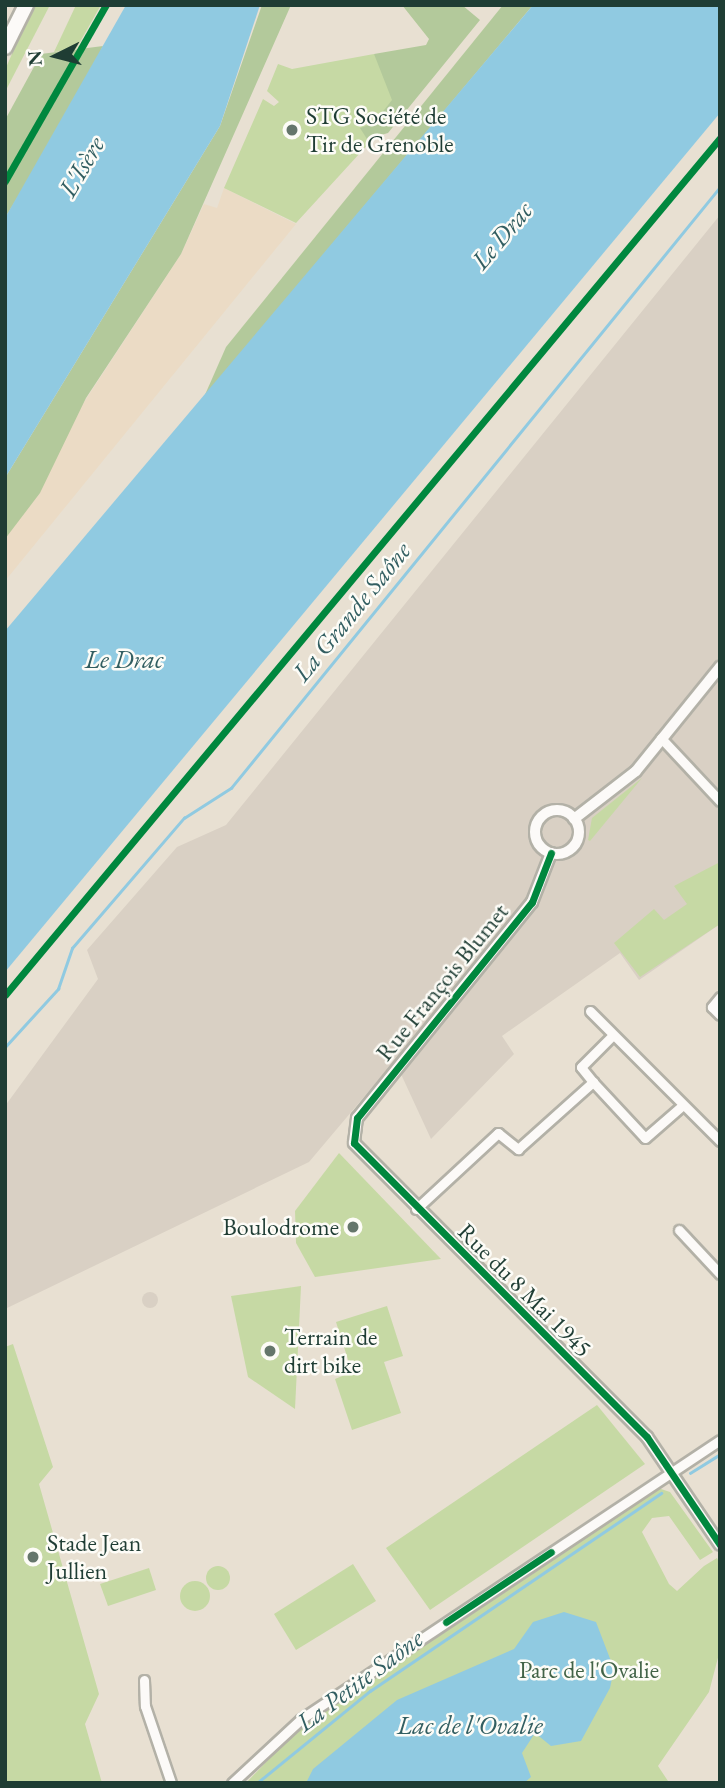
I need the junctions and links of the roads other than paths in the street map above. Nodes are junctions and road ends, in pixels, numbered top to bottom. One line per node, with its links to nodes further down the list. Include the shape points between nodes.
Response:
1 (26, 5): 2 (highway)
2 (5, 47)
3 (720, 667): 4 (street)
4 (661, 738): 5 (street); 6 (street, via 620,787)
5 (720, 801)
6 (574, 819): 7 (street, via 574,846); 7 (street, via 553,811 538,822 537,841)
7 (551, 853): 14 (street, Rue François Blumet, via 532,902)
8 (720, 997): 10 (street, via 712,1007)
9 (590, 1011): 11 (street)
10 (720, 1015)
11 (613, 1035): 12 (street, via 581,1067); 13 (street)
12 (593, 1082): 13 (street, via 645,1138); 16 (street, via 518,1149 498,1133)
13 (683, 1105): 15 (street)
14 (353, 1130): 16 (street, Rue du 8 Mai 1945, via 362,1154)
15 (720, 1141)
16 (416, 1209): 20 (street, Rue du 8 Mai 1945)
17 (679, 1230): 18 (street)
18 (720, 1274)
19 (720, 1440): 20 (street)
20 (674, 1471): 21 (street, Rue du 8 Mai 1945); 24 (street, via 301,1719)
21 (720, 1545)
22 (144, 1680): 23 (street, via 145,1706)
23 (171, 1783)
24 (232, 1783)

